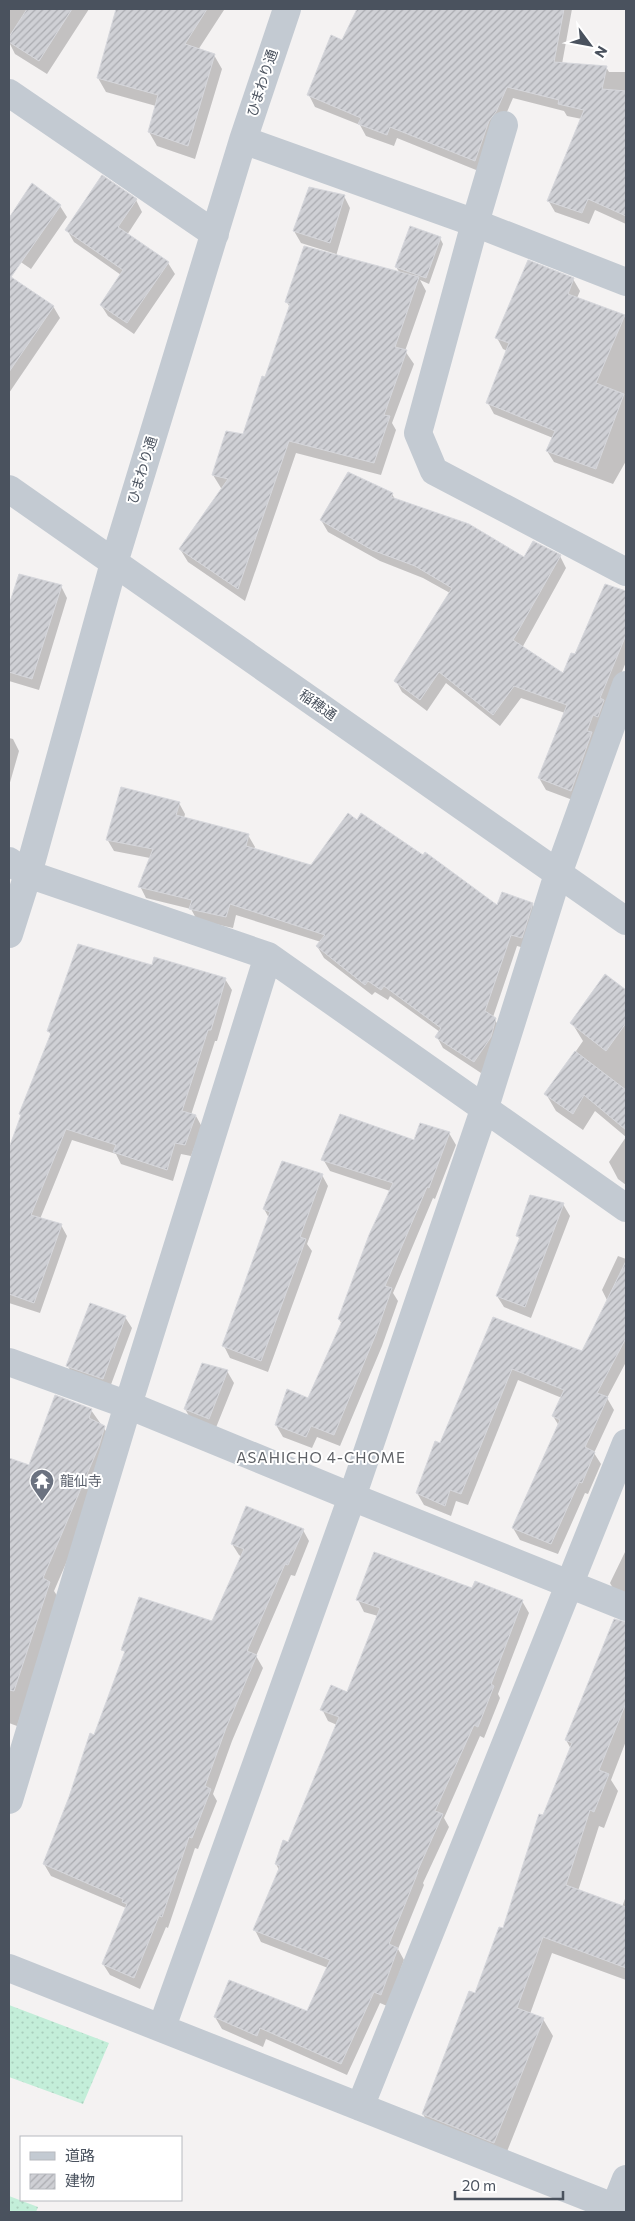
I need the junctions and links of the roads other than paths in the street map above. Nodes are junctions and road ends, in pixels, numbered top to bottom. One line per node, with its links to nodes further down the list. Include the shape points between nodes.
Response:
1 (287, 9): 4 (street, ひまわり通)
2 (9, 93): 6 (street)
3 (504, 125): 5 (street)
4 (243, 140): 5 (street); 6 (street, ひまわり通)
5 (475, 223): 7 (street); 10 (street, via 418,433 434,471)
6 (215, 234): 9 (street, ひまわり通)
7 (626, 282)
8 (9, 489): 9 (street, 稲穂通)
9 (114, 563): 12 (street, ひまわり通); 13 (street, 稲穂通)
10 (626, 572)
11 (626, 685): 13 (street)
12 (18, 867): 15 (street, ひまわり通); 16 (street)
13 (558, 874): 14 (street, 稲穂通); 17 (street)
14 (626, 921)
15 (9, 934)
16 (268, 956): 17 (street); 20 (street)
17 (485, 1107): 18 (street); 22 (street)
18 (626, 1208)
19 (9, 1362): 20 (street)
20 (128, 1405): 22 (street); 25 (street)
21 (626, 1443): 23 (street)
22 (352, 1497): 23 (street); 27 (street)
23 (569, 1585): 24 (street); 28 (street)
24 (626, 1607)
25 (9, 1800)
26 (9, 1968): 27 (street)
27 (162, 2027): 28 (street)
28 (360, 2107): 30 (street)
29 (626, 2179): 30 (street)
30 (618, 2211)

